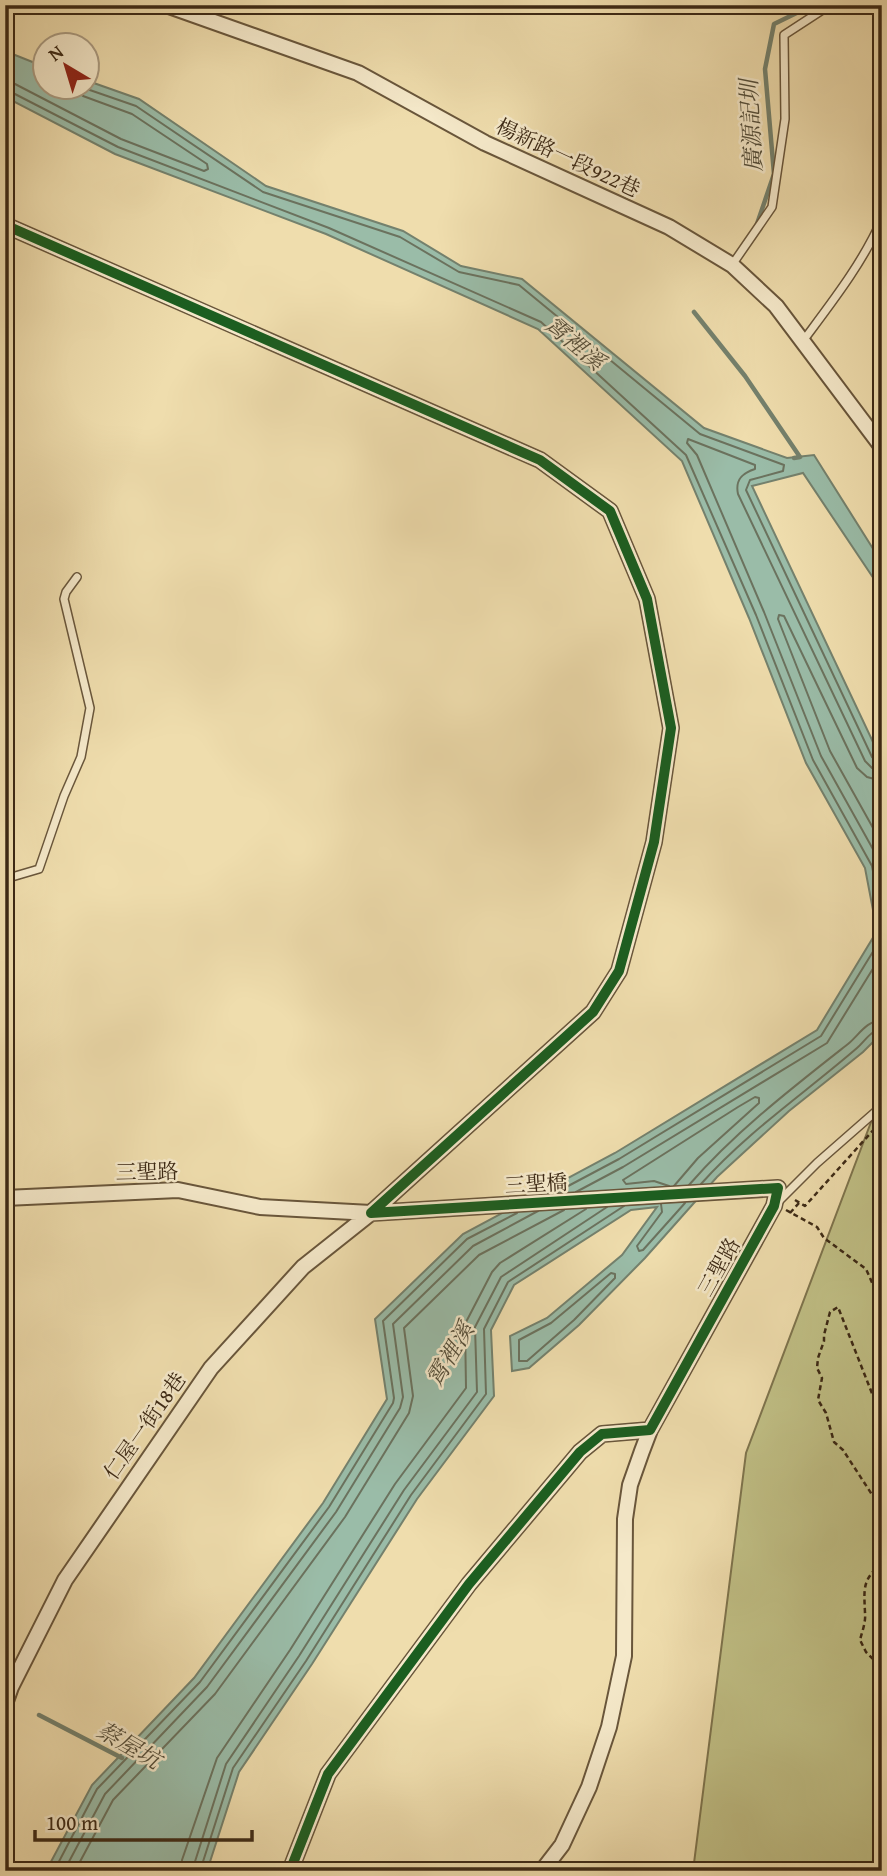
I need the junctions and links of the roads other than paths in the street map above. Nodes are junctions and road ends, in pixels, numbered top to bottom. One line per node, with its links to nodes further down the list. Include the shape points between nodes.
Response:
1 (166, 5): 5 (street, 楊新路一段922巷, via 358,73 485,144 669,228)
2 (830, 5): 5 (lane, via 784,35 785,119 772,206)
3 (882, 219): 6 (lane, via 853,272)
4 (5, 225): 13 (street, 仁屋一街18巷, via 540,460 610,511 647,598 671,728 654,842 619,971 593,1012)
5 (732, 265): 6 (street, 楊新路一段922巷, via 776,306)
6 (803, 341): 7 (street, 楊新路一段922巷)
7 (882, 447)
8 (77, 577): 9 (lane, via 64,599 90,709 81,757 39,869)
9 (5, 879)
10 (882, 1106): 12 (lane)
11 (5, 1198): 13 (street, 三聖路, via 178,1190 260,1207)
12 (774, 1206): 13 (street, 三聖橋, via 778,1188); 14 (street, 三聖路)
13 (371, 1213): 15 (street, 仁屋一街18巷, via 303,1267 211,1368 65,1580)
14 (650, 1430): 16 (street, via 602,1434 580,1452 469,1584 328,1774); 17 (street, 三聖路, via 630,1485 625,1519 624,1656 609,1727 589,1787 562,1845)
15 (5, 1704)
16 (290, 1871)
17 (542, 1871)

